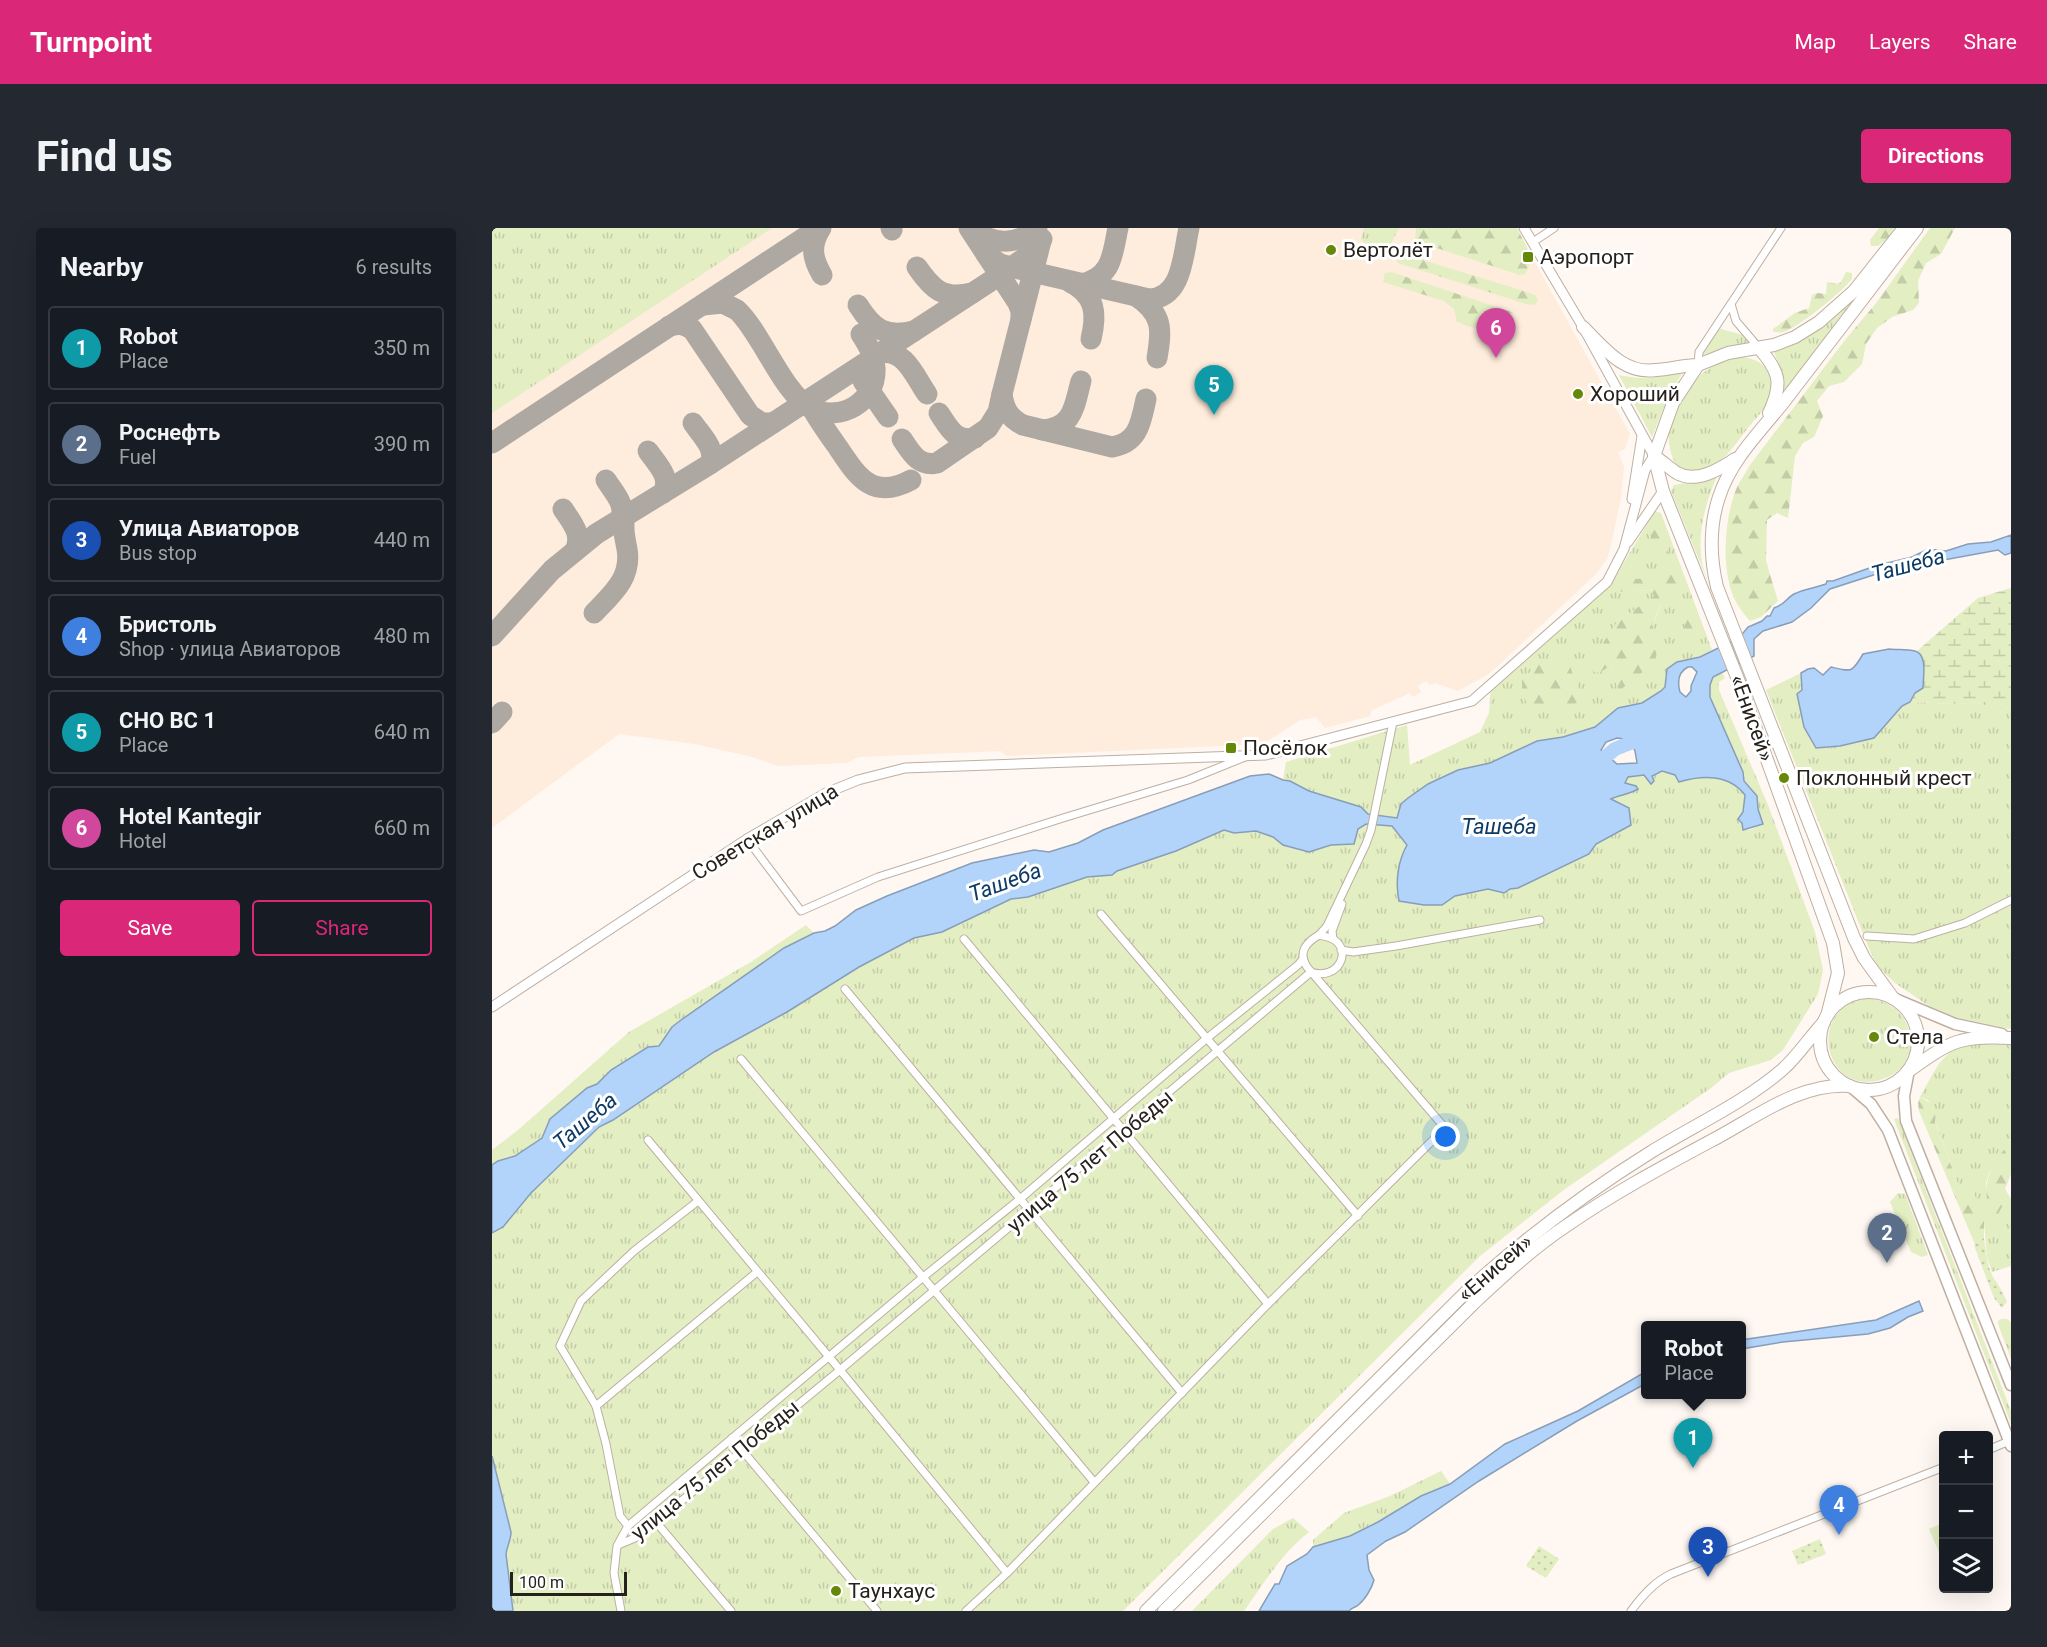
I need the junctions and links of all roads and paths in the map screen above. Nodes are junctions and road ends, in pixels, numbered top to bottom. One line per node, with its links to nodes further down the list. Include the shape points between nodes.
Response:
1 (1524, 228): 6 (street)
2 (1554, 228): 6 (street)
3 (1781, 228): 7 (street)
4 (1904, 228): 9 (highway, via 1854,291 1819,322 1795,336)
5 (1917, 228): 11 (highway, «Енисей»)
6 (1533, 242): 8 (street)
7 (1731, 304): 9 (street, via 1736,321); 10 (street, via 1699,352)
8 (1583, 327): 10 (highway, via 1613,357 1630,367 1648,371); 12 (street)
9 (1759, 348): 10 (highway, via 1728,353); 11 (highway, «Енисей», via 1776,371 1778,386)
10 (1698, 365): 13 (highway, via 1673,403)
11 (1760, 430): 14 (highway, «Енисей»)
12 (1642, 436): 13 (street); 16 (street)
13 (1654, 456): 14 (highway, «Енисей», via 1688,477 1716,471); 15 (highway, «Енисей»); 16 (street, via 1645,470)
14 (1739, 457): 32 (highway, «Енисей», via 1719,495 1712,529 1712,565 1717,587 1854,938)
15 (1663, 491): 16 (street); 34 (highway, «Енисей», via 1740,682 1833,943 1838,973)
16 (1624, 549): 17 (street, Советская улица, via 1607,582 1472,701)
17 (1393, 722): 18 (street, Советская улица, via 1286,751); 20 (street)
18 (1247, 756): 19 (street, Советская улица, via 905,768 826,793); 19 (street, via 1188,780 878,877 801,911)
19 (747, 839): 33 (street, Советская улица)
20 (1366, 844): 24 (street); 27 (street, via 1335,923)
21 (2011, 900): 25 (street, via 1965,923 1914,939)
22 (1101, 914): 36 (street)
23 (1540, 920): 28 (street, via 1396,946)
24 (1319, 935): 27 (street); 29 (street, via 1306,945)
25 (1867, 936)
26 (963, 939): 41 (street)
27 (1333, 939): 28 (street)
28 (1341, 950): 30 (street, via 1336,969 1325,975)
29 (1303, 959): 30 (street); 36 (street, улица 75 лет Победы)
30 (1311, 972): 37 (street, улица 75 лет Победы); 47 (street, via 1445,1128)
31 (845, 989): 44 (street)
32 (1893, 998): 34 (highway, «Енисей», via 1858,993 1837,1004); 35 (main road, via 1955,1024); 39 (highway, «Енисей», via 1909,1013 1917,1032 1917,1050)
33 (492, 1007)
34 (1826, 1019): 40 (highway, «Енисей», via 1820,1045 1824,1060 1833,1074); 73 (highway, «Енисей», via 1796,1056 1759,1087 1650,1153 1505,1256)
35 (2011, 1037): 39 (highway, via 1973,1037 1952,1042)
36 (1206, 1039): 37 (street); 41 (street, улица 75 лет Победы)
37 (1218, 1053): 42 (street, улица 75 лет Победы); 47 (street)
38 (741, 1059): 49 (street)
39 (1909, 1070): 40 (highway, «Енисей», via 1885,1088); 54 (main road, via 1904,1096 1906,1121)
40 (1850, 1086): 58 (main road, via 1871,1104 1888,1130); 74 (highway, «Енисей», via 1823,1086 1797,1094 1667,1165 1565,1227 1475,1302)
41 (1113, 1120): 42 (street); 44 (street, улица 75 лет Победы)
42 (1123, 1133): 46 (street, улица 75 лет Победы); 51 (street)
43 (648, 1140): 45 (street)
44 (1020, 1198): 46 (street); 49 (street, улица 75 лет Победы)
45 (698, 1201): 48 (street); 56 (street, via 634,1251 581,1301 560,1346)
46 (1030, 1211): 50 (street, улица 75 лет Победы); 55 (street)
47 (1358, 1216): 51 (street)
48 (756, 1272): 52 (street); 56 (street)
49 (922, 1278): 50 (street); 52 (street, улица 75 лет Победы)
50 (933, 1291): 53 (street, улица 75 лет Победы); 63 (street)
51 (1268, 1304): 55 (street)
52 (828, 1357): 53 (street); 57 (street, улица 75 лет Победы)
53 (840, 1370): 60 (street, улица 75 лет Победы); 68 (street)
54 (2011, 1385)
55 (1182, 1393): 63 (street)
56 (596, 1406): 66 (street, via 620,1516)
57 (732, 1438): 60 (street); 62 (street, улица 75 лет Победы)
58 (2010, 1444): 59 (street)
59 (1993, 1449)
60 (742, 1450): 64 (street, улица 75 лет Победы); 71 (street)
61 (1939, 1469): 75 (street, via 1662,1578)
62 (681, 1481): 64 (street); 66 (street, улица 75 лет Победы)
63 (1094, 1482): 68 (street)
64 (690, 1493): 65 (street, улица 75 лет Победы)
65 (656, 1522): 67 (street, улица 75 лет Победы); 70 (street)
66 (628, 1526): 67 (street, улица 75 лет Победы)
67 (617, 1546): 69 (street, via 614,1573)
68 (1006, 1573): 72 (street)
69 (621, 1611)
70 (730, 1611)
71 (877, 1611)
72 (966, 1611)
73 (1146, 1611)
74 (1164, 1611)
75 (1631, 1611)

